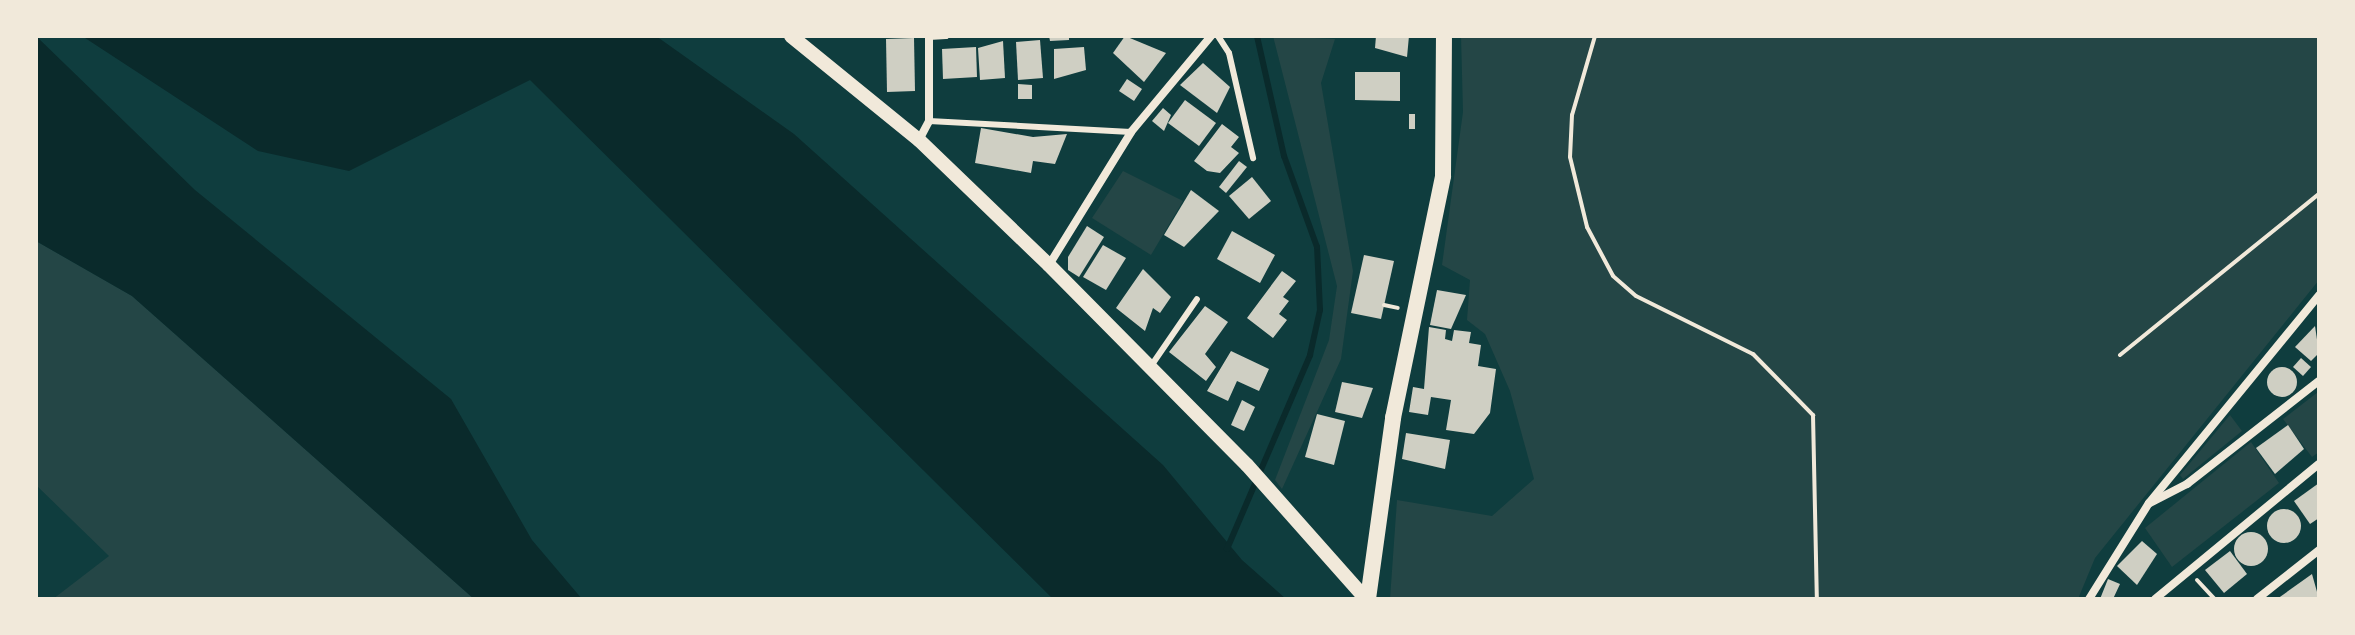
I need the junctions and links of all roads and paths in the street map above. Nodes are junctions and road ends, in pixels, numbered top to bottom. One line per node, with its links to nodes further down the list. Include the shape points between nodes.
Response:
1 (929, 36): 2 (lane); 8 (street)
2 (946, 36)
3 (1211, 36): 9 (street)
4 (1218, 36): 11 (lane, via 1229,53)
5 (1444, 36): 25 (main road, via 1448,110 1439,202 1393,418)
6 (1595, 36): 26 (path, via 1572,115 1570,157 1587,227 1613,276 1636,296 1753,354 1813,415)
7 (795, 37): 10 (street)
8 (929, 121): 9 (lane); 10 (street)
9 (1131, 132): 13 (street)
10 (919, 140): 13 (street)
11 (1253, 158)
12 (2319, 194): 18 (path)
13 (1049, 265): 19 (street)
14 (2319, 295): 22 (street)
15 (1197, 299): 19 (lane)
16 (1384, 305): 17 (path)
17 (1404, 310)
18 (2120, 355)
19 (1151, 366): 25 (street)
20 (2319, 381): 22 (street, via 2187,484)
21 (2319, 464): 28 (street)
22 (2149, 503): 27 (street)
23 (2319, 550): 30 (street)
24 (2194, 578): 29 (path)
25 (1367, 599)
26 (1817, 599)
27 (2089, 599)
28 (2155, 599)
29 (2215, 599)
30 (2257, 599)

